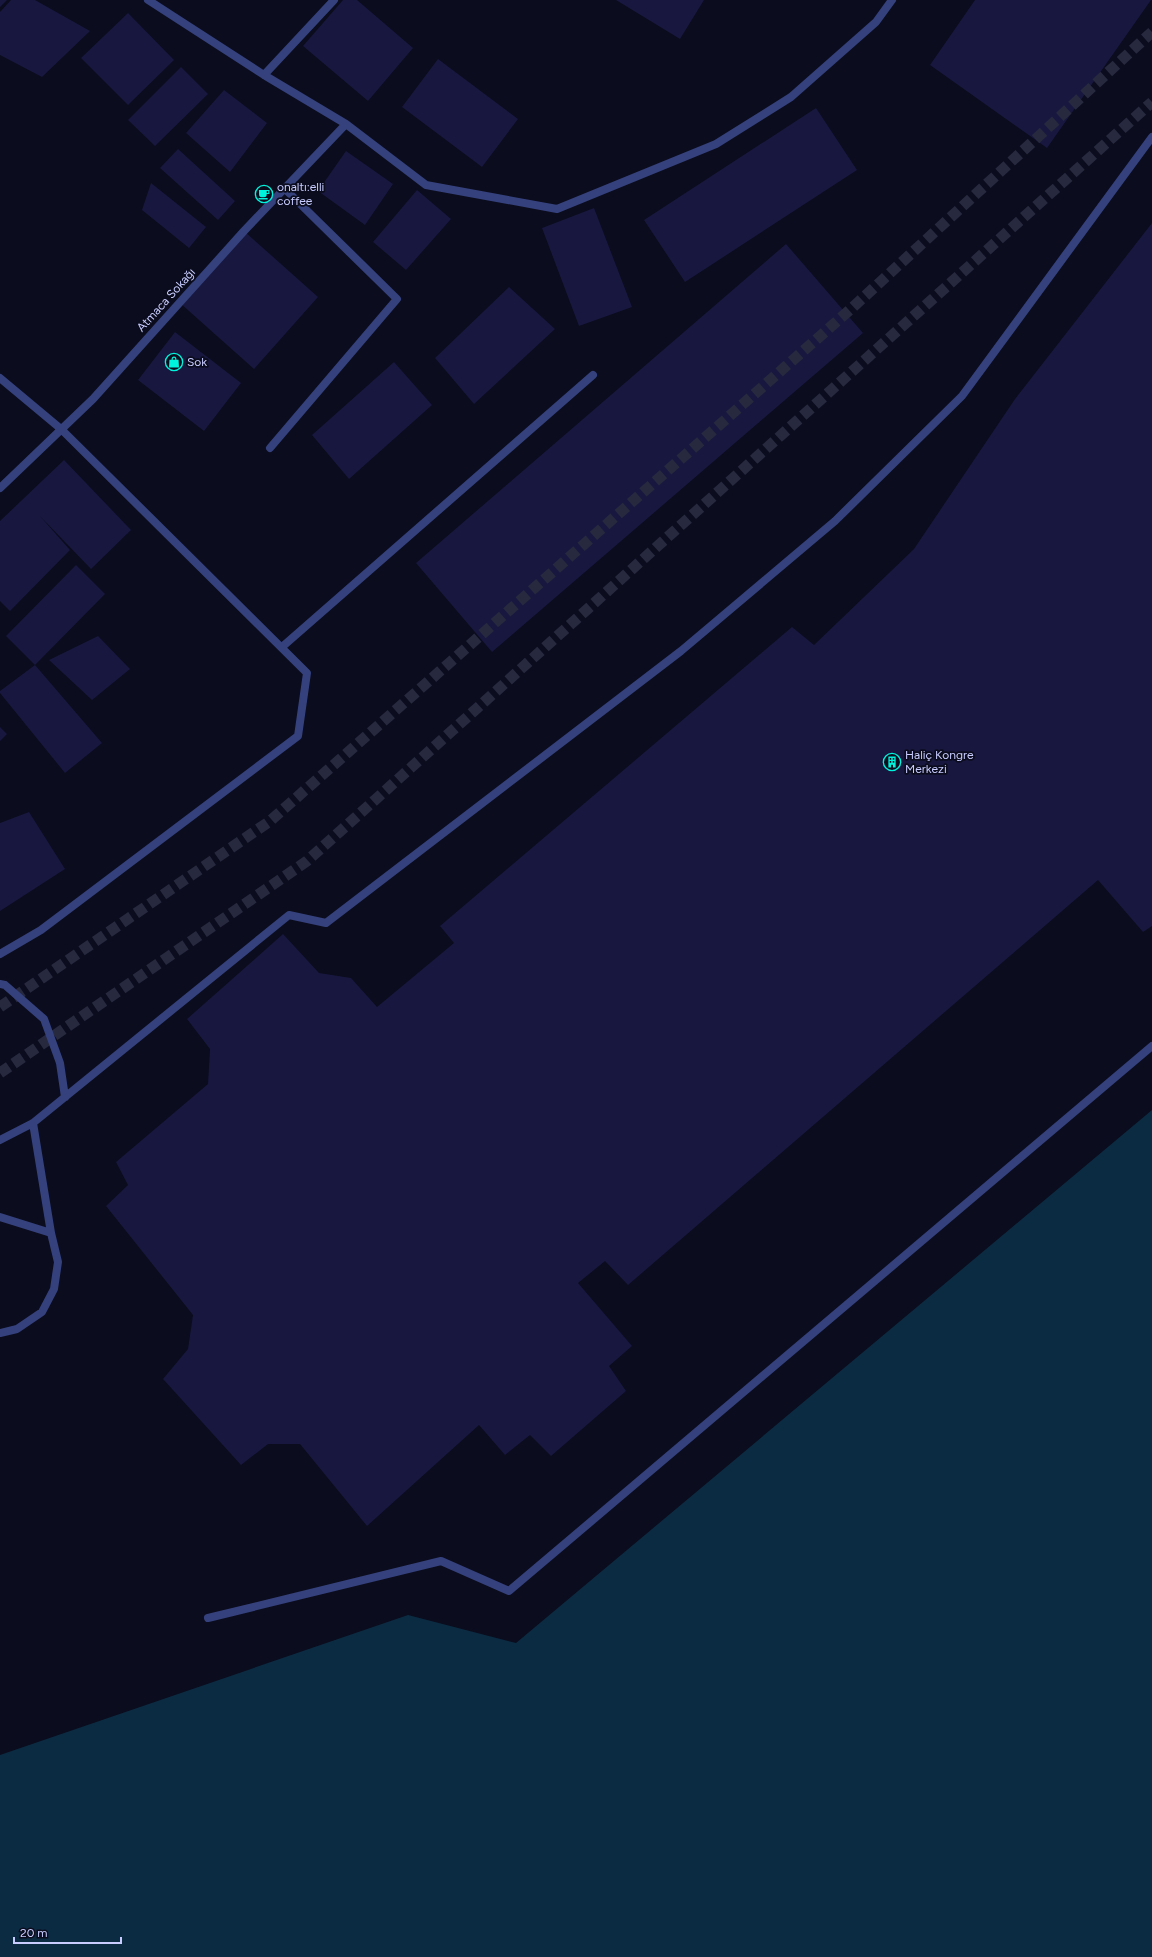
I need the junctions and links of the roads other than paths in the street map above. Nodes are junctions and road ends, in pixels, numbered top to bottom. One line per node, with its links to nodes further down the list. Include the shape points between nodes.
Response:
1 (148, 0): 4 (street)
2 (334, 0): 4 (street)
3 (892, 0): 5 (street, via 876,22 791,97 716,144 557,209 426,185)
4 (264, 75): 5 (street)
5 (346, 124): 7 (street, Atmaca Sokağı)
6 (1152, 138): 17 (street, via 962,396 835,521 681,650 326,923 289,915)
7 (285, 189): 10 (street, Atmaca Sokağı, via 93,399); 11 (street, via 397,299)
8 (593, 375): 13 (street)
9 (0, 378): 10 (street)
10 (61, 429): 12 (street, Atmaca Sokağı); 13 (street)
11 (270, 448)
12 (0, 488)
13 (282, 647): 14 (street, via 307,673 298,736 41,930)
14 (0, 954)
15 (0, 984): 17 (street, via 5,985 44,1019 60,1063)
16 (1152, 1046): 23 (street, via 509,1591 440,1561)
17 (65, 1097): 18 (street)
18 (33, 1123): 19 (street); 21 (street)
19 (0, 1140)
20 (0, 1217): 21 (street)
21 (51, 1233): 22 (street, via 58,1262 54,1289 42,1312 17,1329)
22 (0, 1333)
23 (208, 1618)

